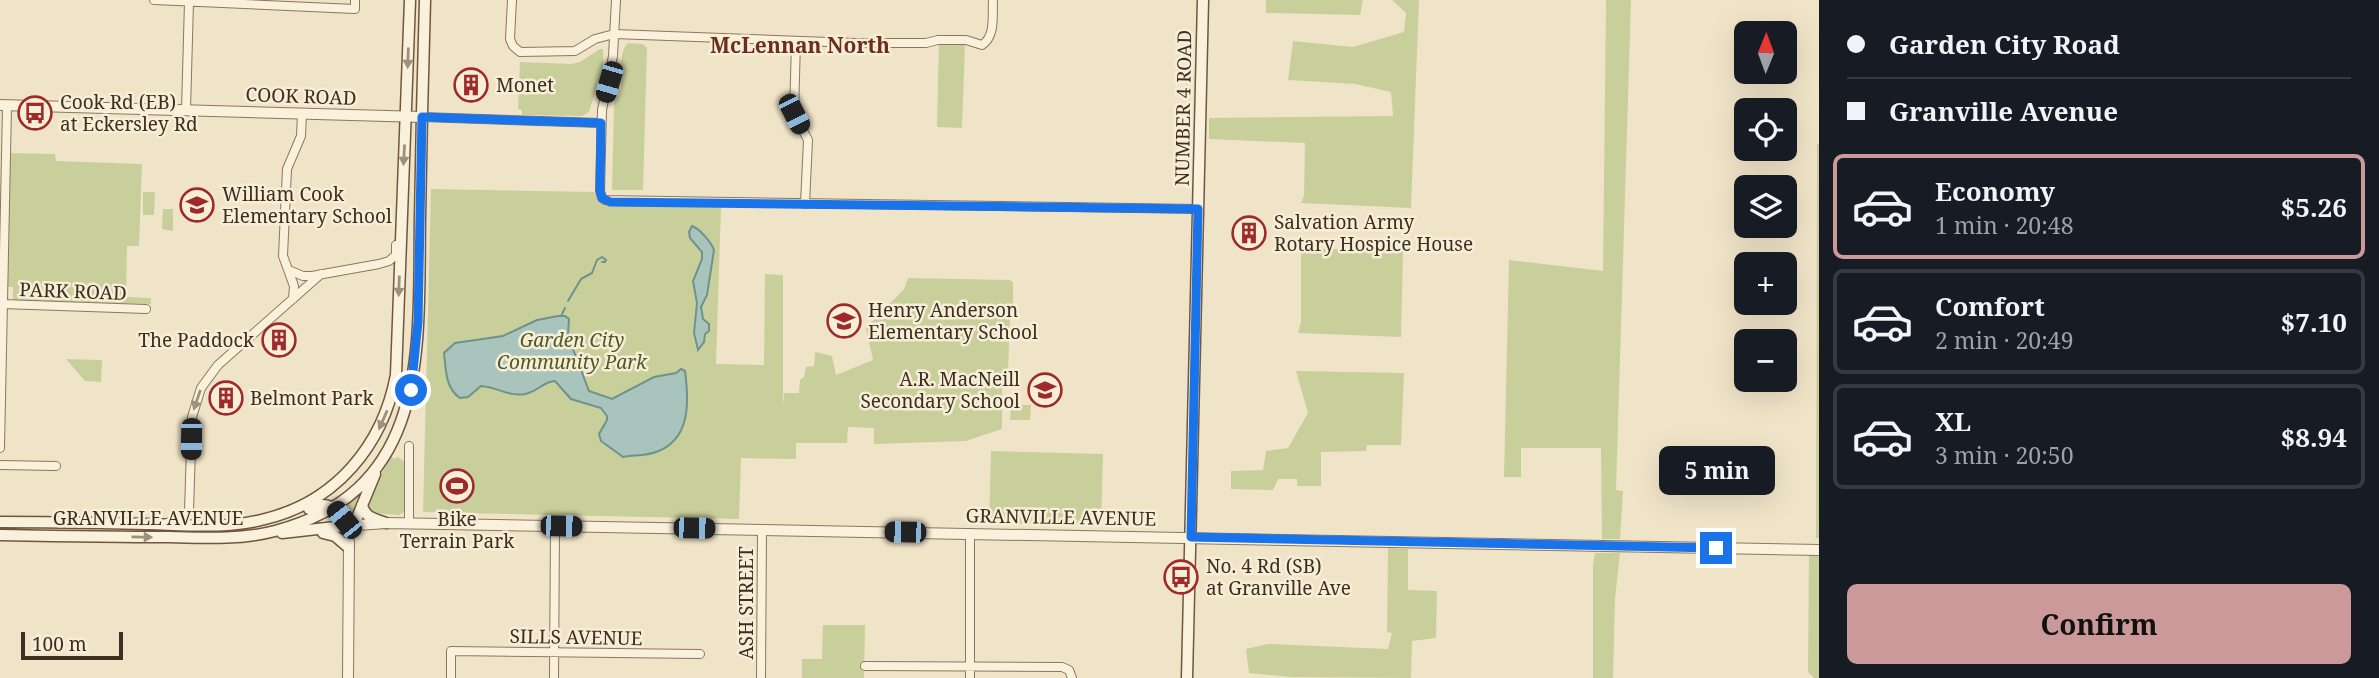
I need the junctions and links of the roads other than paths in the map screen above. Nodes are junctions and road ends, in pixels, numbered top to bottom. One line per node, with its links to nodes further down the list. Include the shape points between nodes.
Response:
1 (154, 0): 9 (street)
2 (355, 0): 10 (street, via 355,9)
3 (410, 0): 16 (main road, GRANVILLE AVENUE, one-way to 16)
4 (425, 0): 17 (main road)
5 (512, 0): 11 (street, via 510,39 520,52 575,51 595,38)
6 (616, 0): 11 (street)
7 (993, 0): 12 (street, via 991,33 982,44 966,40)
8 (1203, 0): 21 (main road, NUMBER 4 ROAD)
9 (188, 2): 10 (street); 14 (street)
10 (265, 2)
11 (614, 34): 12 (street); 18 (street)
12 (796, 41): 20 (street, via 794,114 808,140)
13 (4, 105): 14 (street, COOK ROAD); 25 (street)
14 (186, 110): 15 (street, COOK ROAD)
15 (302, 114): 16 (street, COOK ROAD); 22 (street, via 301,136 287,169 283,256)
16 (406, 117): 17 (street, COOK ROAD); 19 (main road, GRANVILLE AVENUE, one-way to 19)
17 (422, 117): 18 (street, COOK ROAD); 29 (main road, via 414,372 405,414)
18 (601, 123): 20 (street, via 600,191 610,202)
19 (402, 194): 23 (street, via 397,202 396,255 392,259); 32 (main road, GRANVILLE AVENUE, one-way to 32, via 394,390 363,456)
20 (805, 204): 21 (street)
21 (1198, 209): 47 (main road, NUMBER 4 ROAD)
22 (290, 271): 23 (street); 24 (street)
23 (321, 274): 24 (street)
24 (293, 299): 39 (street, one-way to 39, via 218,365 201,388 192,417 189,511)
25 (2, 304): 26 (street, PARK ROAD); 28 (street)
26 (146, 309)
27 (409, 446): 38 (street)
28 (0, 447)
29 (381, 461): 33 (main road); 34 (main road, via 357,489)
30 (0, 465): 31 (street)
31 (56, 466)
32 (331, 489): 34 (main road); 35 (main road, GRANVILLE AVENUE)
33 (362, 505): 37 (main road, via 369,517); 41 (main road)
34 (329, 507): 35 (main road, via 317,504 275,522); 41 (main road, via 337,522); 44 (main road, GRANVILLE AVENUE)
35 (264, 520): 39 (main road, GRANVILLE AVENUE)
36 (0, 522): 39 (main road, GRANVILLE AVENUE)
37 (386, 523): 38 (street, GRANVILLE AVENUE); 41 (street, GRANVILLE AVENUE)
38 (409, 523): 40 (street, GRANVILLE AVENUE)
39 (164, 524)
40 (555, 526): 42 (street, GRANVILLE AVENUE); 50 (street)
41 (349, 528): 43 (main road); 48 (street)
42 (762, 529): 45 (street, GRANVILLE AVENUE); 58 (street, ASH STREET)
43 (317, 531): 44 (main road); 48 (main road, via 335,536)
44 (272, 532): 46 (main road, GRANVILLE AVENUE, one-way to 44, via 213,538)
45 (970, 533): 47 (street, GRANVILLE AVENUE); 53 (street)
46 (0, 535)
47 (1191, 537): 49 (street, GRANVILLE AVENUE); 60 (main road, NUMBER 4 ROAD)
48 (348, 547): 55 (street)
49 (1819, 550)
50 (554, 652): 51 (street, SILLS AVENUE); 56 (street, SILLS AVENUE, via 451,651); 57 (street)
51 (700, 654)
52 (864, 666): 53 (street)
53 (970, 666): 54 (street, via 1062,667); 59 (street)
54 (1070, 674)
55 (348, 678)
56 (451, 678)
57 (554, 678)
58 (761, 678)
59 (970, 678)
60 (1187, 678)

